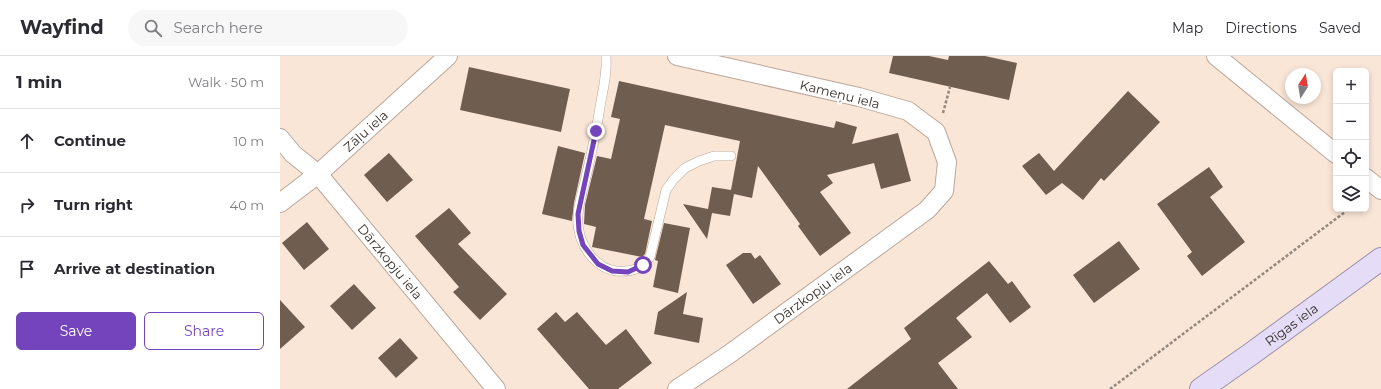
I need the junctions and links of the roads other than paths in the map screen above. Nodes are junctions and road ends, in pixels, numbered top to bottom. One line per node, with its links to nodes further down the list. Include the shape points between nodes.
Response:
1 (448, 56): 8 (street, Zāļu iela)
2 (606, 56): 7 (lane, via 596,134 578,214 583,245 598,264 612,271 628,272 643,265 650,257 666,190 674,179 684,168 699,161 714,156)
3 (677, 56): 11 (street, Kameņu iela, via 859,97 908,111 936,132 947,162)
4 (1216, 56): 6 (street)
5 (280, 138): 8 (street, Dārzkopju iela, via 293,154)
6 (1333, 152)
7 (730, 156)
8 (318, 174): 12 (street, Zāļu iela); 14 (street, Dārzkopju iela)
9 (1369, 180): 10 (street)
10 (1381, 190)
11 (944, 191): 15 (street, Dārzkopju iela, via 921,215 734,351)
12 (280, 203)
13 (1381, 259): 16 (main road, Rīgas iela)
14 (496, 389)
15 (677, 389)
16 (1201, 389)

